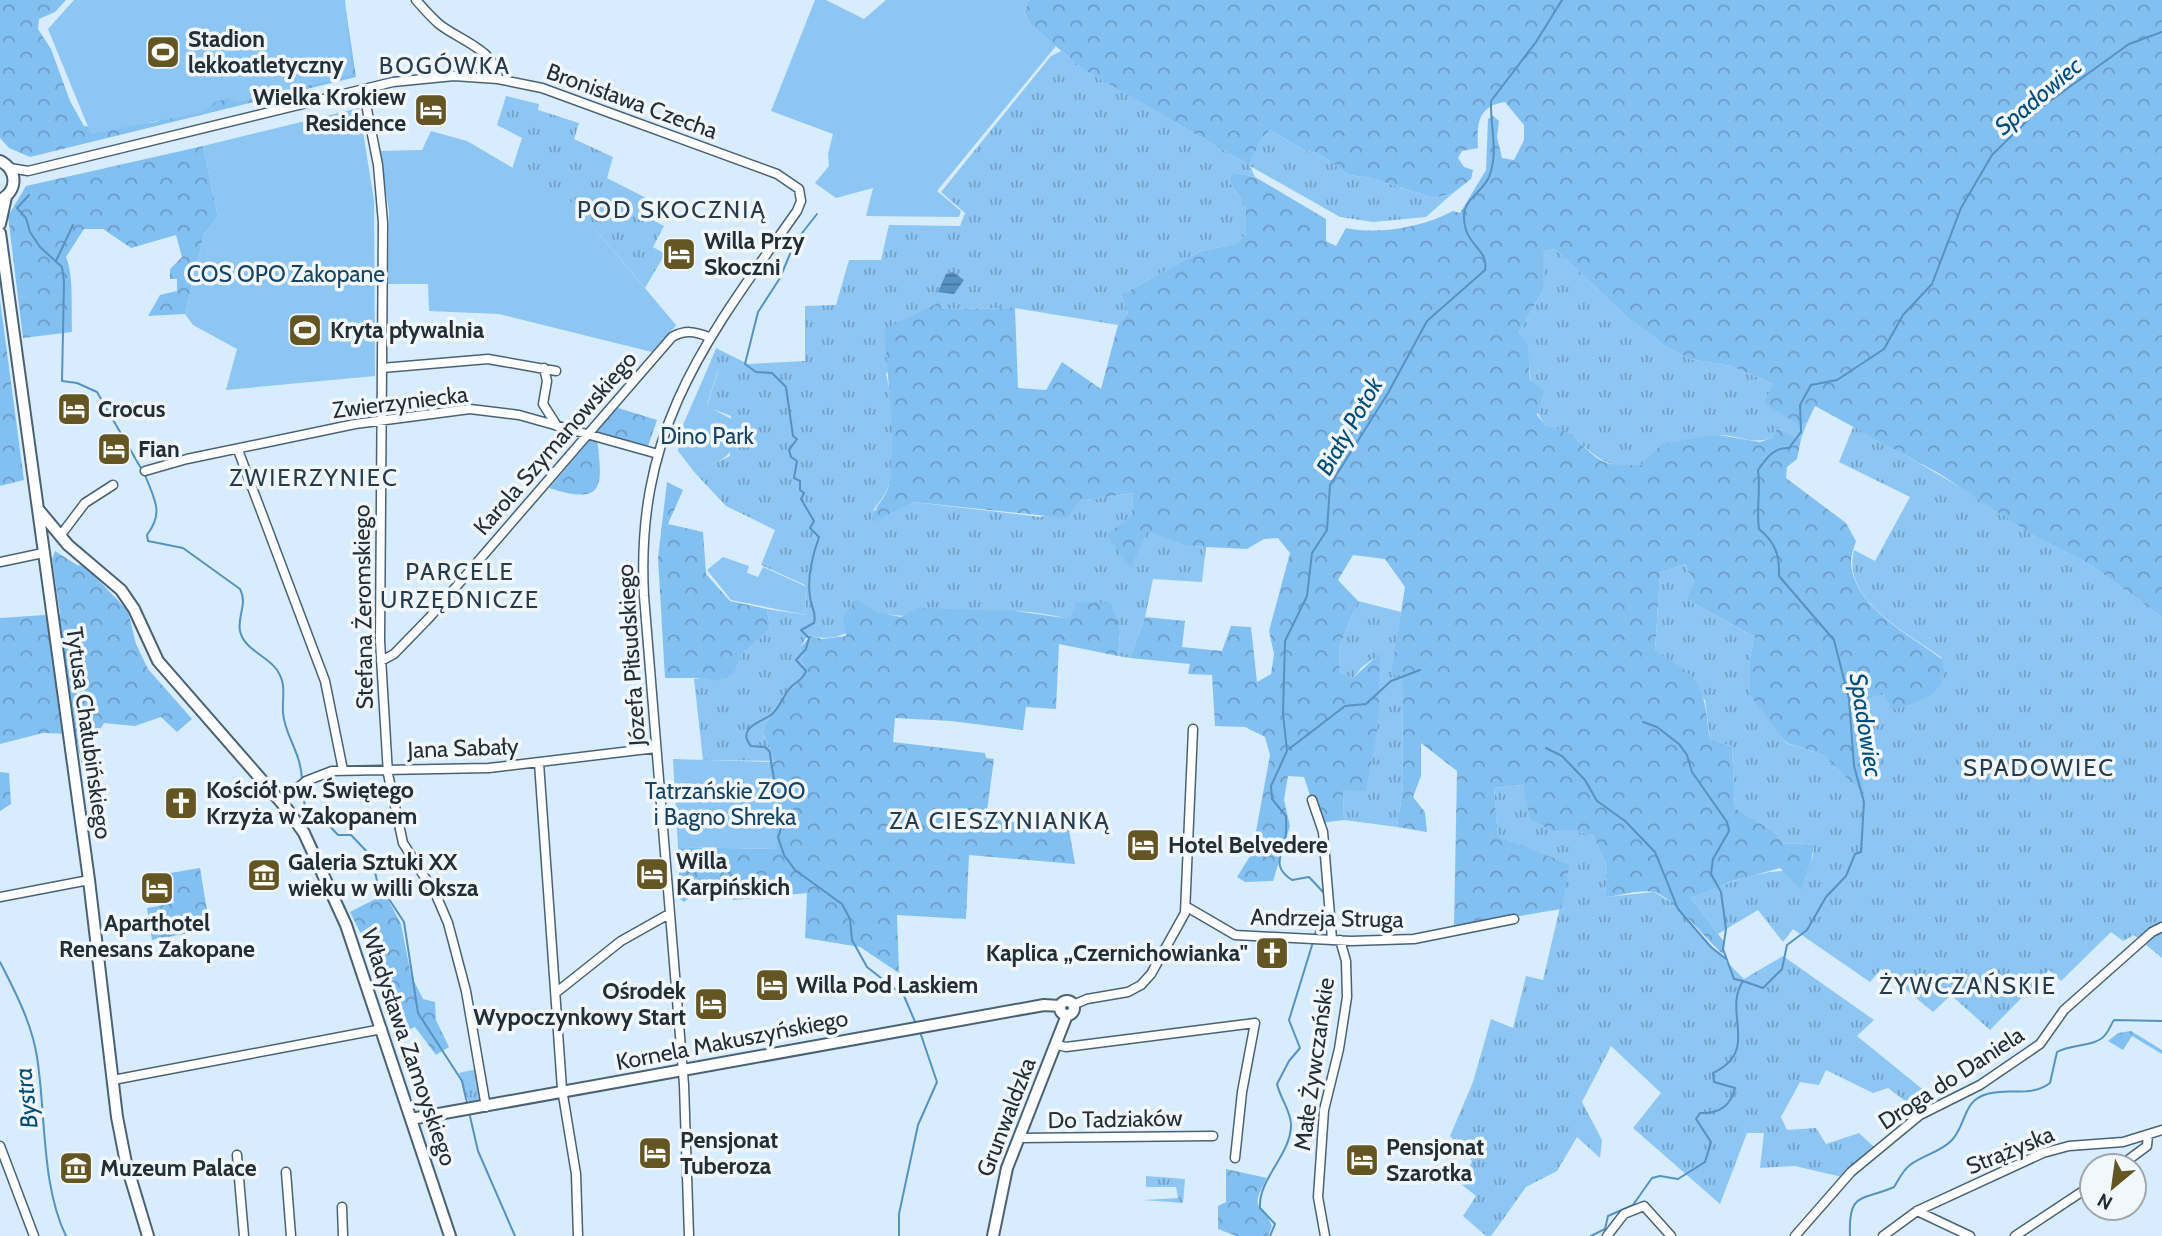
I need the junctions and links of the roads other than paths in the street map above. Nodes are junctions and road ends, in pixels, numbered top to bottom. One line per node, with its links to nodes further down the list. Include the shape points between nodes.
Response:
1 (416, 0): 2 (street, via 439,24 487,57)
2 (498, 79): 3 (street, Bronisława Czecha, via 421,78); 8 (street, Bronisława Czecha, via 560,94 778,174 796,184)
3 (363, 89): 6 (street, Bronisława Czecha); 13 (street, Stefana Żeromskiego, via 381,191)
4 (0, 161): 5 (street)
5 (10, 168): 6 (street, Bronisława Czecha); 7 (street)
6 (28, 171): 7 (street, Bronisława Czecha)
7 (14, 184): 9 (street)
8 (801, 196): 12 (street, Józefa Piłsudskiego, via 797,211)
9 (3, 198): 10 (street)
10 (0, 224)
11 (0, 233): 23 (street, Tytusa Chałubińskiego)
12 (709, 337): 18 (street, Karola Szymanowskiego, via 694,332 671,337); 20 (street, Józefa Piłsudskiego, via 681,388)
13 (382, 368): 14 (street, via 488,359); 16 (street, Stefana Żeromskiego)
14 (544, 368): 15 (street); 17 (street, via 543,404)
15 (556, 371)
16 (380, 421): 17 (street, Zwierzyniecka, via 470,410 519,415); 19 (street, Zwierzyniecka); 29 (street, Stefana Żeromskiego)
17 (557, 426): 18 (street, Zwierzyniecka)
18 (588, 434): 20 (street, Zwierzyniecka); 29 (street, Karola Szymanowskiego, via 429,618)
19 (238, 450): 21 (street, Zwierzyniecka); 33 (street, via 325,681)
20 (658, 454): 31 (street, Józefa Piłsudskiego, via 647,511 643,573)
21 (145, 471)
22 (113, 485): 24 (street, via 85,503)
23 (37, 508): 24 (street, Władysława Zamoyskiego); 25 (street, Tytusa Chałubińskiego)
24 (60, 536): 26 (street, Władysława Zamoyskiego)
25 (41, 539): 26 (street, Władysława Zamoyskiego, via 55,538); 27 (street, Tytusa Chałubińskiego)
26 (68, 545): 36 (street, Władysława Zamoyskiego, via 121,590 158,661)
27 (43, 553): 28 (street); 37 (street, Tytusa Chałubińskiego)
28 (0, 562)
29 (381, 661): 34 (street, Stefana Żeromskiego)
30 (1193, 729): 39 (street)
31 (656, 748): 32 (street, Jana Sabały); 40 (street, Józefa Piłsudskiego)
32 (540, 763): 34 (street, Jana Sabały); 44 (street)
33 (343, 770): 34 (street, Jana Sabały); 36 (street, Jana Sabały, via 310,779)
34 (388, 770): 51 (street, Stefana Żeromskiego, via 403,843 448,923 469,1007)
35 (1312, 800): 43 (street, Małe Żywczańskie, via 1324,832)
36 (280, 802): 46 (street, Władysława Zamoyskiego, via 304,834 339,907)
37 (89, 880): 38 (street); 49 (street, Tytusa Chałubińskiego)
38 (0, 897)
39 (1187, 907): 43 (street, Andrzeja Struga, via 1235,935); 45 (street, via 1152,974 1141,985 1128,992 1085,999)
40 (669, 914): 44 (street, via 621,940); 48 (street, Józefa Piłsudskiego)
41 (1514, 919): 43 (street, Andrzeja Struga, via 1404,940)
42 (2162, 928): 77 (street, Droga do Daniela, via 2072,1002 2040,1044 1980,1085 1920,1115 1860,1164)
43 (1336, 940): 74 (street, Małe Żywczańskie, via 1346,961 1347,998 1324,1110 1318,1197)
44 (558, 991): 50 (street)
45 (1067, 1009): 47 (street, Grunwaldzka); 48 (street, Kornela Makuszyńskiego, via 1044,1005)
46 (382, 1030): 49 (street); 52 (street, Władysława Zamoyskiego)
47 (1056, 1045): 56 (street, Grunwaldzka); 60 (street, via 1092,1045 1255,1023)
48 (682, 1070): 50 (street, Kornela Makuszyńskiego); 72 (street, Józefa Piłsudskiego)
49 (113, 1080): 66 (street, Tytusa Chałubińskiego, via 127,1163)
50 (564, 1094): 51 (street, Kornela Makuszyńskiego); 71 (street, via 576,1174)
51 (480, 1108): 52 (street, Kornela Makuszyńskiego)
52 (411, 1119): 70 (street, Władysława Zamoyskiego)
53 (2162, 1130): 54 (street, Strążyska)
54 (2148, 1135): 58 (street, via 2147,1146); 64 (street, Strążyska, via 2050,1151)
55 (1213, 1136): 56 (street, Do Tadziaków)
56 (1018, 1138): 73 (street, Grunwaldzka, via 1001,1188)
57 (0, 1146): 65 (street)
58 (2139, 1152)
59 (237, 1155): 67 (street)
60 (1235, 1158)
61 (286, 1172): 68 (street)
62 (2078, 1194): 80 (street)
63 (342, 1207): 69 (street)
64 (1917, 1211): 78 (street, Strążyska); 79 (street)
65 (34, 1236)
66 (148, 1236)
67 (244, 1236)
68 (291, 1236)
69 (343, 1236)
70 (450, 1236)
71 (579, 1236)
72 (689, 1236)
73 (993, 1236)
74 (1325, 1236)
75 (1607, 1236): 76 (street, via 1624,1214 1644,1206)
76 (1671, 1236)
77 (1795, 1236)
78 (1883, 1236)
79 (1970, 1236)
80 (2015, 1236)

